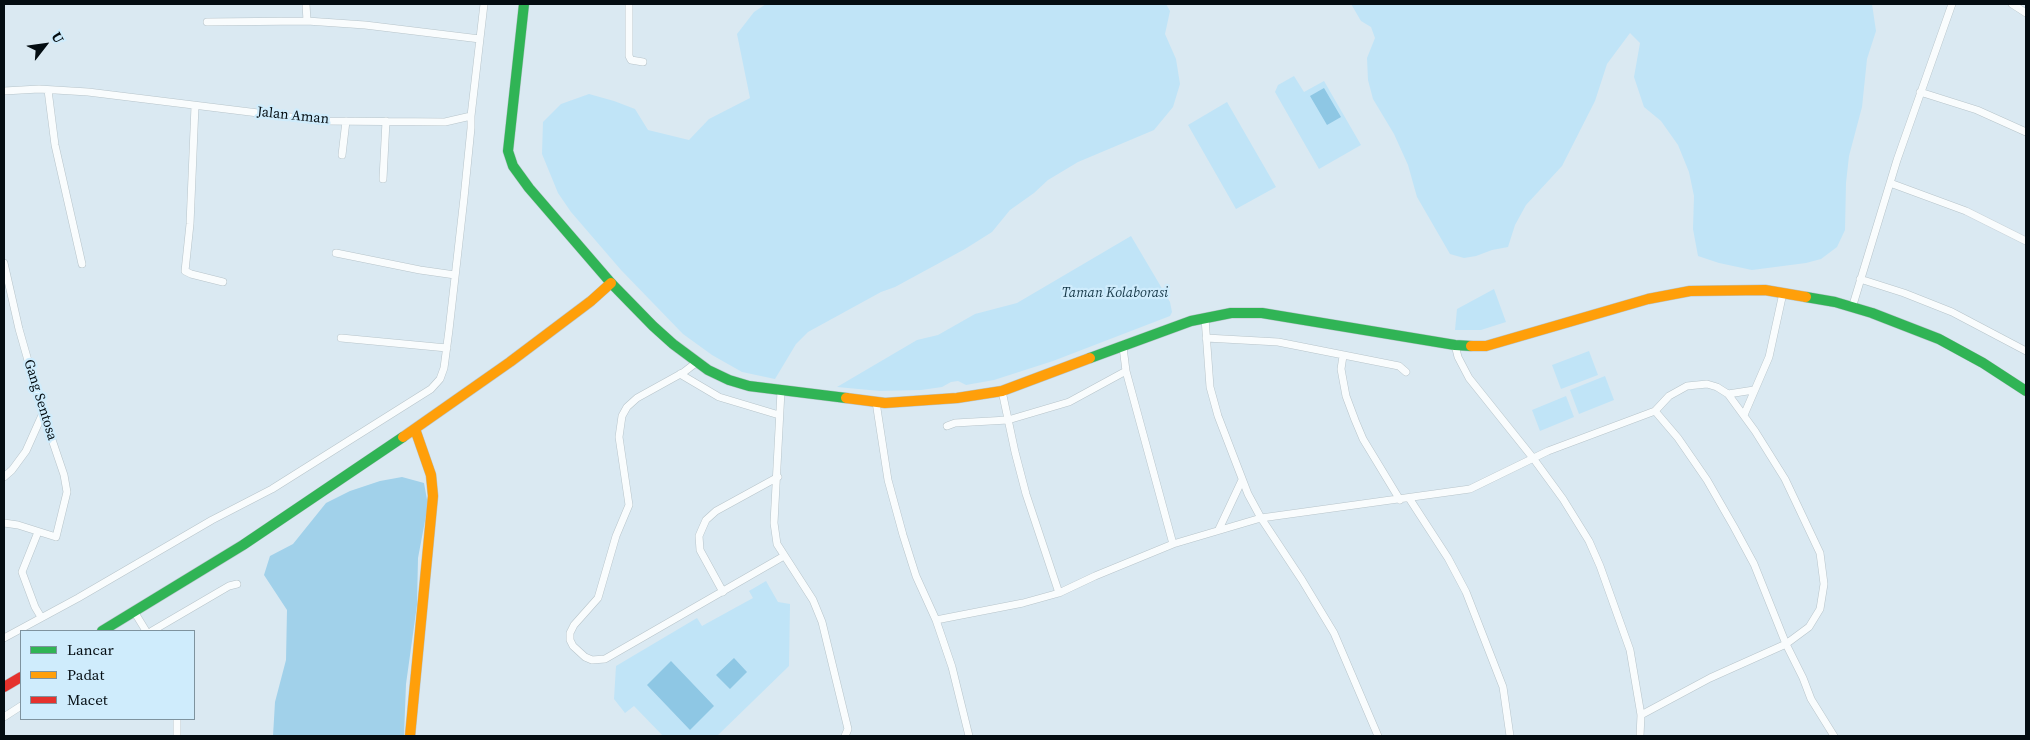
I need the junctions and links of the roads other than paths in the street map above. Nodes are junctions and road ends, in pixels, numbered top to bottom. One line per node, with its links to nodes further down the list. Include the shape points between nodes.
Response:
1 (306, 4): 8 (street)
2 (484, 4): 10 (street)
3 (524, 4): 30 (street, via 508,151 510,159 529,188)
4 (629, 4): 11 (street, via 629,56 631,60)
5 (1952, 4): 14 (street)
6 (2012, 4): 7 (street)
7 (2026, 13)
8 (307, 21): 9 (street); 10 (street)
9 (207, 22)
10 (480, 39): 16 (street)
11 (643, 62)
12 (48, 90): 13 (street, Jalan Aman); 15 (street, Jalan Aman); 26 (street, via 55,146)
13 (4, 91)
14 (1920, 92): 19 (street, via 1977,110); 22 (street)
15 (195, 106): 17 (street, Jalan Aman); 29 (street, via 186,270)
16 (470, 116): 18 (street, Jalan Aman, via 445,122); 27 (street)
17 (346, 121): 18 (street, Jalan Aman); 20 (street)
18 (386, 121): 21 (street)
19 (2026, 132)
20 (342, 155)
21 (383, 180)
22 (1890, 183): 23 (street, via 1966,211); 28 (street)
23 (2026, 241)
24 (336, 253): 27 (street)
25 (4, 263): 52 (street, Gang Sentosa)
26 (82, 264)
27 (456, 275): 38 (street)
28 (1860, 279): 32 (street); 39 (street, via 1952,312)
29 (223, 282)
30 (612, 283): 41 (street, via 653,326); 57 (street, via 510,362)
31 (1782, 293): 32 (street); 36 (street, via 1764,290 1690,291 1611,309 1505,342 1486,346); 45 (street, via 1771,351)
32 (1852, 308): 48 (street, via 1939,339)
33 (1205, 318): 35 (street); 36 (street, via 1232,313 1262,313); 37 (street)
34 (341, 338): 38 (street)
35 (1206, 338): 40 (street, via 1278,342); 61 (street, via 1210,386)
36 (1455, 345): 58 (street, via 1469,378)
37 (1123, 347): 42 (street); 47 (street)
38 (447, 348): 74 (street, via 440,379 431,389 272,489)
39 (2026, 351)
40 (1343, 356): 43 (street, via 1399,366); 63 (street, via 1341,369 1346,396 1355,420)
41 (697, 362): 44 (street); 46 (street, via 729,380)
42 (1126, 371): 55 (street, via 1069,402); 68 (street)
43 (1406, 372)
44 (680, 374): 53 (street, via 719,396); 71 (street, via 637,398 622,416 619,438 629,505 616,536 598,598 574,625 570,640 585,657 605,659)
45 (1754, 390): 49 (street); 54 (street)
46 (781, 391): 50 (street); 53 (street)
47 (1002, 391): 50 (street, via 957,398); 55 (street)
48 (2026, 391)
49 (1728, 394): 51 (street, via 1707,384 1687,386 1669,396); 54 (street)
50 (876, 402): 75 (street, via 888,480 903,535 916,576)
51 (1655, 411): 58 (street); 80 (street, via 1708,480 1754,564)
52 (42, 413): 59 (street, via 26,451); 67 (street, Gang Sentosa, via 57,452 66,492 56,537)
53 (780, 415): 60 (street)
54 (1744, 415): 80 (street, via 1785,479 1820,553 1824,584 1820,609 1809,627)
55 (1008, 420): 56 (street); 72 (street, via 1026,494)
56 (947, 426)
57 (415, 429): 73 (street); 89 (street, via 431,475 433,496)
58 (1533, 458): 62 (street, via 1470,489); 84 (street, via 1563,499 1600,566 1630,650)
59 (4, 477)
60 (778, 477): 69 (street, via 774,524 777,544); 71 (street, via 716,511 702,528 700,550)
61 (1242, 480): 64 (street); 66 (street)
62 (1408, 498): 63 (street); 92 (street, via 1448,558 1486,638 1503,687)
63 (1400, 500): 64 (street)
64 (1261, 518): 66 (street); 91 (street, via 1334,633)
65 (4, 523): 67 (street)
66 (1219, 529): 68 (street)
67 (38, 532): 74 (street, via 22,572)
68 (1173, 544): 72 (street)
69 (784, 556): 71 (street); 87 (street, via 813,600 822,622)
70 (237, 584): 78 (street)
71 (723, 592)
72 (1059, 593): 75 (street)
73 (135, 613): 76 (street); 77 (street)
74 (41, 617): 79 (street)
75 (936, 620): 90 (street, via 952,667)
76 (104, 630)
77 (145, 630)
78 (154, 630)
79 (4, 638)
80 (1786, 644): 84 (street, via 1710,678); 94 (street, via 1811,699)
81 (20, 678): 82 (street)
82 (4, 688)
83 (20, 707): 85 (street)
84 (1641, 715): 93 (street)
85 (4, 716)
86 (177, 720): 88 (street)
87 (847, 732)
88 (177, 736)
89 (410, 736)
90 (969, 736)
91 (1378, 736)
92 (1510, 736)
93 (1640, 736)
94 (1834, 736)

